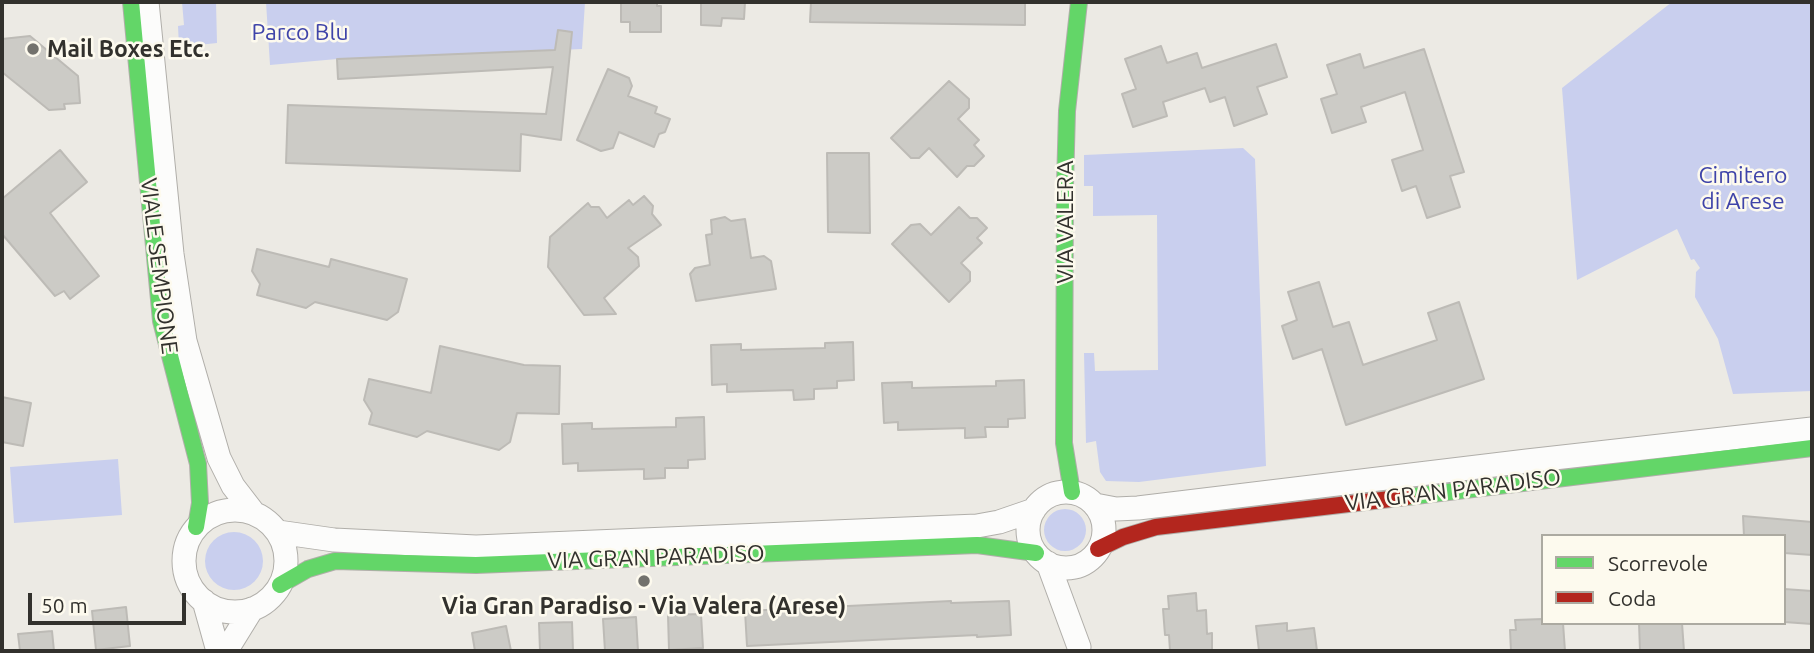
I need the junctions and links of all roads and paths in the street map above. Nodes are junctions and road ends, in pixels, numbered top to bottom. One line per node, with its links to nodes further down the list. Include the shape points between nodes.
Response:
1 (131, 2): 11 (street, VIALE SEMPIONE, via 161,321 198,464)
2 (147, 2): 10 (street, VIALE SEMPIONE, via 185,341 219,458)
3 (1079, 2): 5 (street, VIA VALERA, via 1066,141)
4 (1812, 429): 8 (street, VIA GRAN PARADISO, via 1138,508)
5 (1065, 443): 7 (street, VIA VALERA, via 1057,483)
6 (1812, 447): 13 (street, VIA GRAN PARADISO, via 1156,527)
7 (1063, 493): 8 (street, via 1083,496); 9 (street, via 1044,498)
8 (1095, 505): 13 (street, via 1103,527)
9 (1034, 510): 12 (street, VIA GRAN PARADISO, via 977,526 476,547 334,540); 14 (street, via 1028,536)
10 (253, 512): 11 (street, via 222,511); 12 (street)
11 (196, 527): 17 (street, via 184,552 184,566 187,580)
12 (278, 532): 16 (street, via 286,558)
13 (1098, 549): 15 (street)
14 (1042, 558): 15 (street, via 1069,568); 16 (street, VIA GRAN PARADISO, via 977,545 476,565 335,561); 19 (street)
15 (1079, 566): 19 (street, via 1075,605)
16 (280, 585): 18 (street)
17 (204, 601): 18 (street, via 235,612); 20 (street)
18 (252, 609): 21 (street)
19 (1079, 649)
20 (218, 651)
21 (226, 651)

